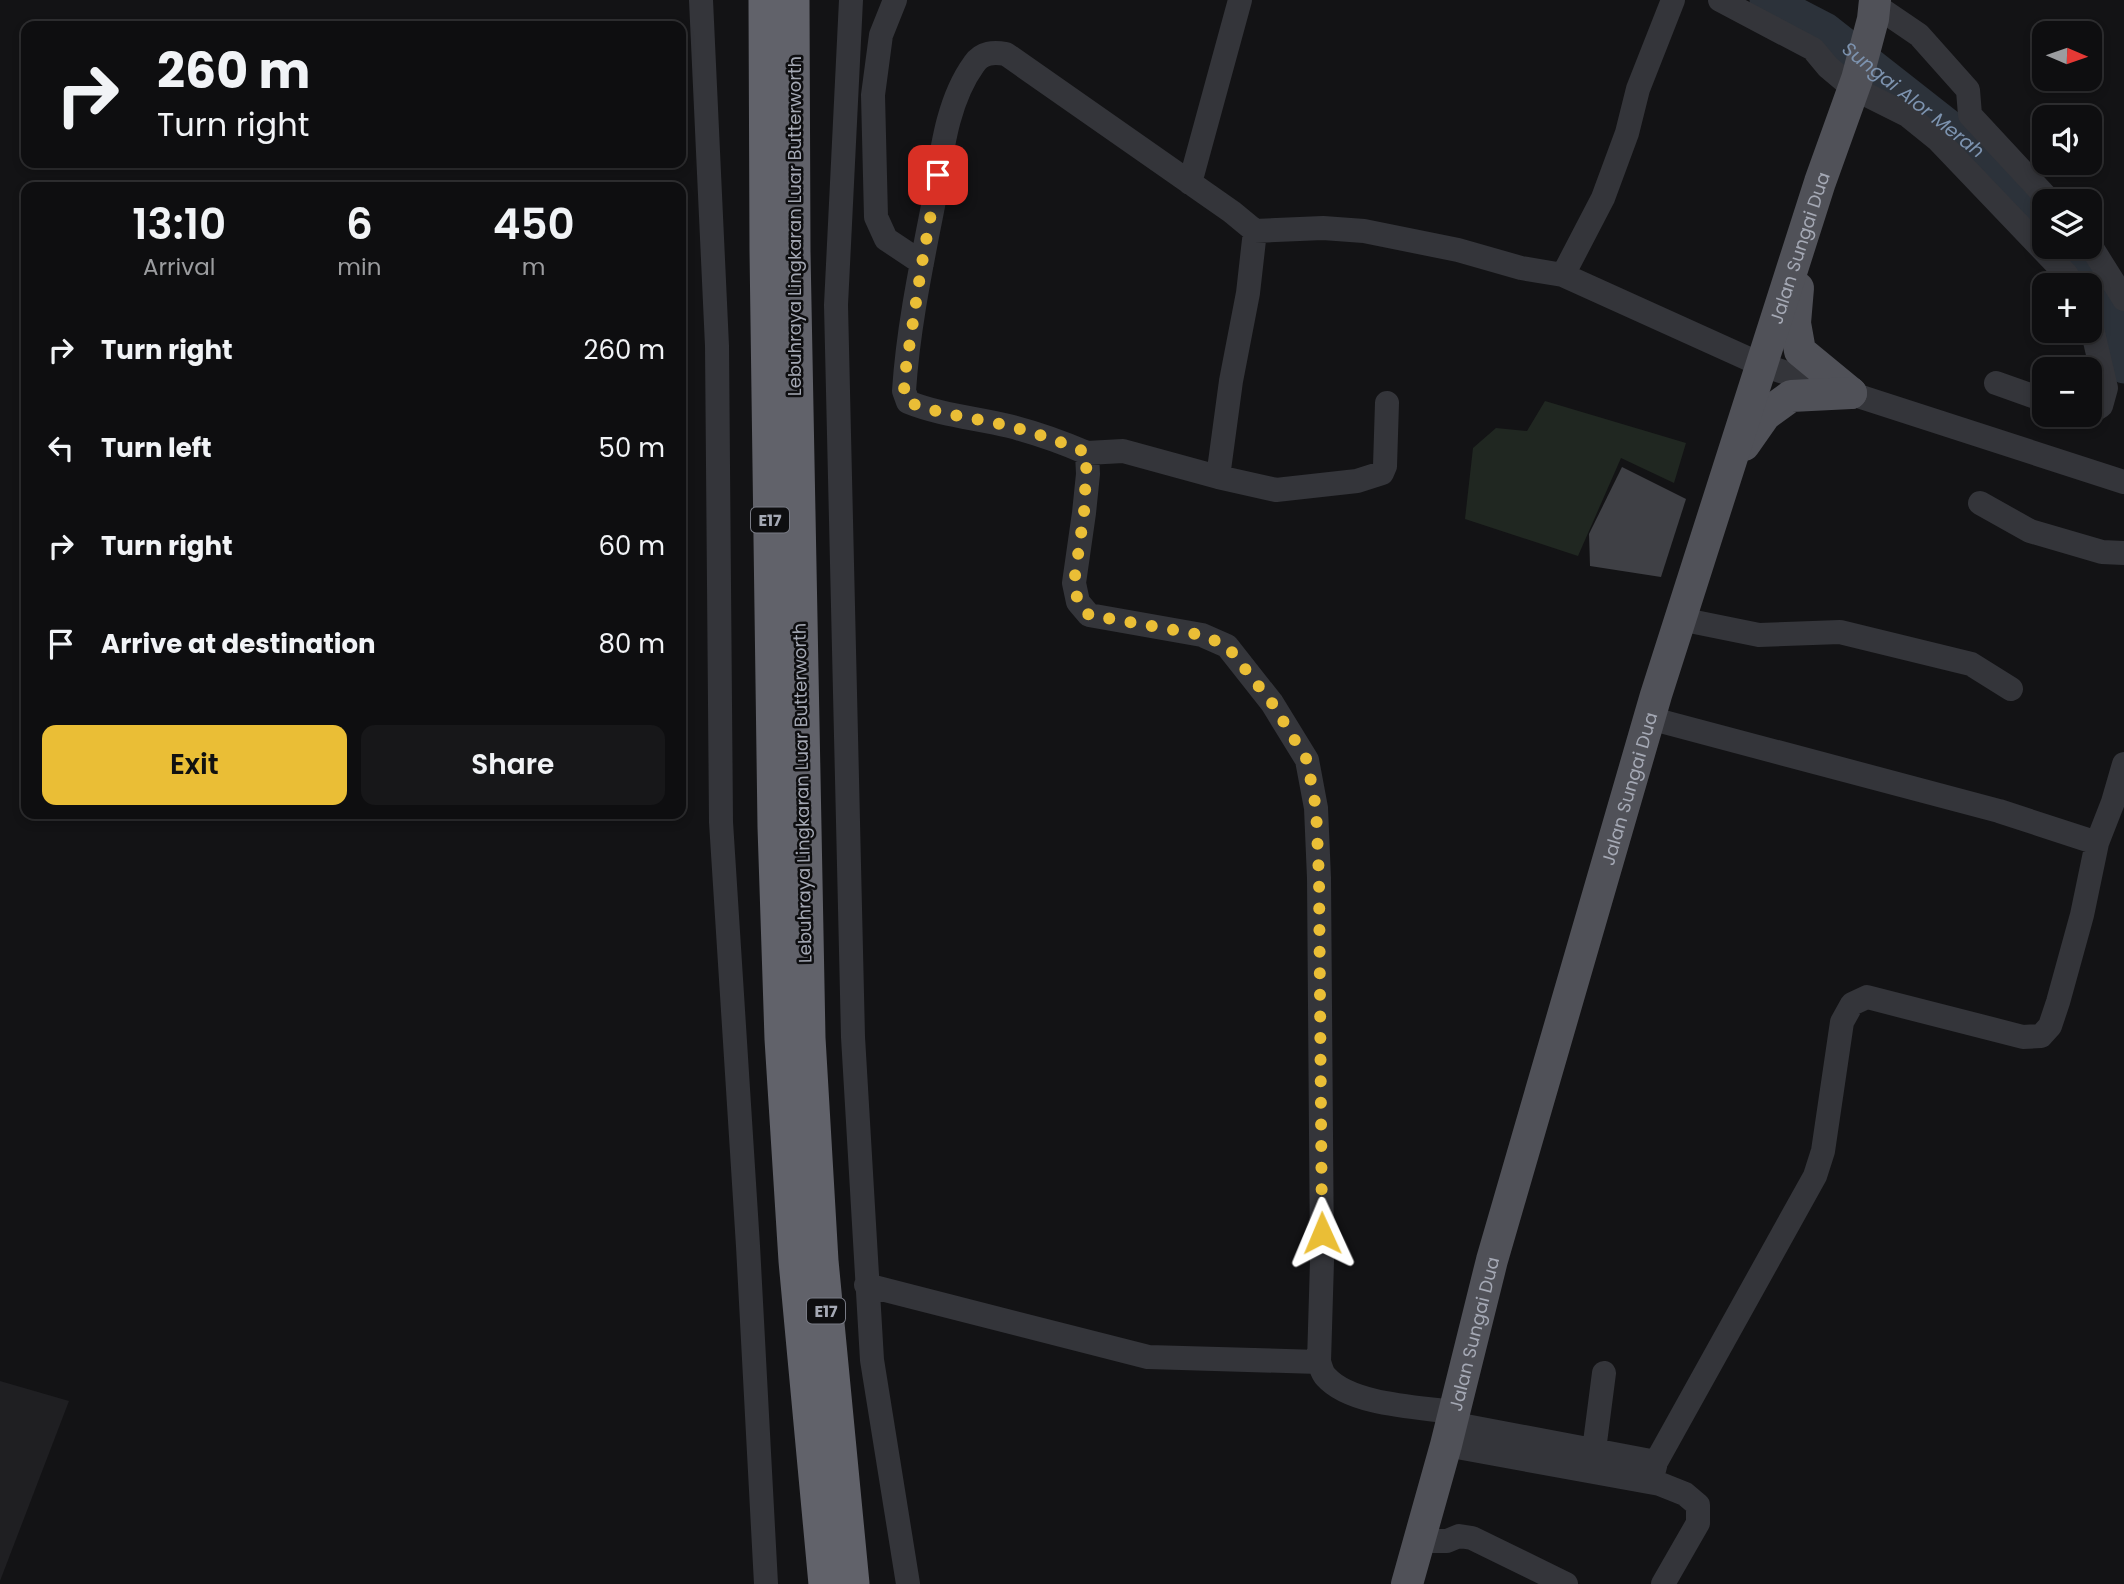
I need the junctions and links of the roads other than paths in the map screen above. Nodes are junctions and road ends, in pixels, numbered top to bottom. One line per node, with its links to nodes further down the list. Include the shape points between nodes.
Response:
1 (701, 0): 46 (street, via 717,360 721,822)
2 (766, 0): 38 (highway, Lebuhraya Lingkaran Luar Butterworth / E17, via 775,827)
3 (792, 0): 38 (highway, Lebuhraya Lingkaran Luar Butterworth / E17)
4 (851, 0): 39 (street, via 836,305 853,1037)
5 (895, 0): 16 (street, via 881,35 873,95 876,217 886,239)
6 (1240, 0): 11 (street)
7 (1673, 0): 18 (street, via 1603,198)
8 (1720, 0): 10 (street, via 1813,49 1828,67)
9 (1874, 8): 10 (main road, Jalan Sungai Dua); 12 (street, via 1919,35 1968,90 1970,115)
10 (1855, 83): 14 (main road, Jalan Sungai Dua); 17 (street, via 1938,139)
11 (1190, 183): 13 (street); 16 (street, via 1028,67 1006,54 991,52 975,62 956,98)
12 (2039, 189)
13 (1255, 231): 18 (street, via 1364,231); 29 (street)
14 (1801, 245): 20 (main road, Jalan Sungai Dua); 23 (main road, via 1795,323 1800,351)
15 (2099, 259): 19 (street)
16 (922, 263): 27 (street, via 905,374 908,402 1010,426)
17 (2065, 273)
18 (1563, 275): 20 (street)
19 (2124, 299)
20 (1762, 365): 23 (street); 28 (main road, Jalan Sungai Dua)
21 (2102, 371): 25 (street, via 2106,388)
22 (1996, 383): 24 (street)
23 (1851, 393): 28 (main road, via 1791,396 1765,415); 30 (street)
24 (2032, 396)
25 (2102, 402)
26 (1387, 403): 29 (street, via 1382,473 1357,481 1276,490)
27 (1087, 453): 29 (street, via 1123,451); 40 (street, via 1074,583 1078,602 1089,615 1202,635 1227,646 1272,703 1307,760 1316,808 1319,878)
28 (1730, 464): 33 (main road, Jalan Sungai Dua)
29 (1218, 477)
30 (2115, 479)
31 (1980, 503): 32 (street, via 2030,531 2102,552)
32 (2124, 553)
33 (1680, 619): 34 (street, via 1759,635 1840,632 1971,664); 35 (main road, Jalan Sungai Dua)
34 (2011, 689)
35 (1649, 718): 37 (street, via 1999,811); 42 (main road, Jalan Sungai Dua, via 1492,1259)
36 (2124, 764): 37 (street)
37 (2097, 844): 44 (street, via 2058,1002 2050,1026 2041,1036 2023,1037 1867,997 1852,1004 1842,1022 1823,1151 1815,1176)
38 (795, 1039): 47 (highway, Lebuhraya Lingkaran Luar Butterworth / E17, via 796,1261); 48 (highway, Lebuhraya Lingkaran Luar Butterworth / E17)
39 (866, 1285): 40 (street, via 1148,1357); 49 (street, via 872,1360)
40 (1319, 1362): 42 (street, via 1324,1376 1342,1390)
41 (1604, 1373): 43 (street)
42 (1450, 1426): 43 (street); 44 (street); 45 (main road, Jalan Sungai Dua)
43 (1594, 1450): 44 (street)
44 (1653, 1472): 52 (street, via 1698,1505 1698,1523)
45 (1419, 1541): 50 (main road, Jalan Sungai Dua); 51 (street, via 1472,1538)
46 (766, 1584)
47 (826, 1584)
48 (852, 1584)
49 (908, 1584)
50 (1407, 1584)
51 (1566, 1584)
52 (1663, 1584)

